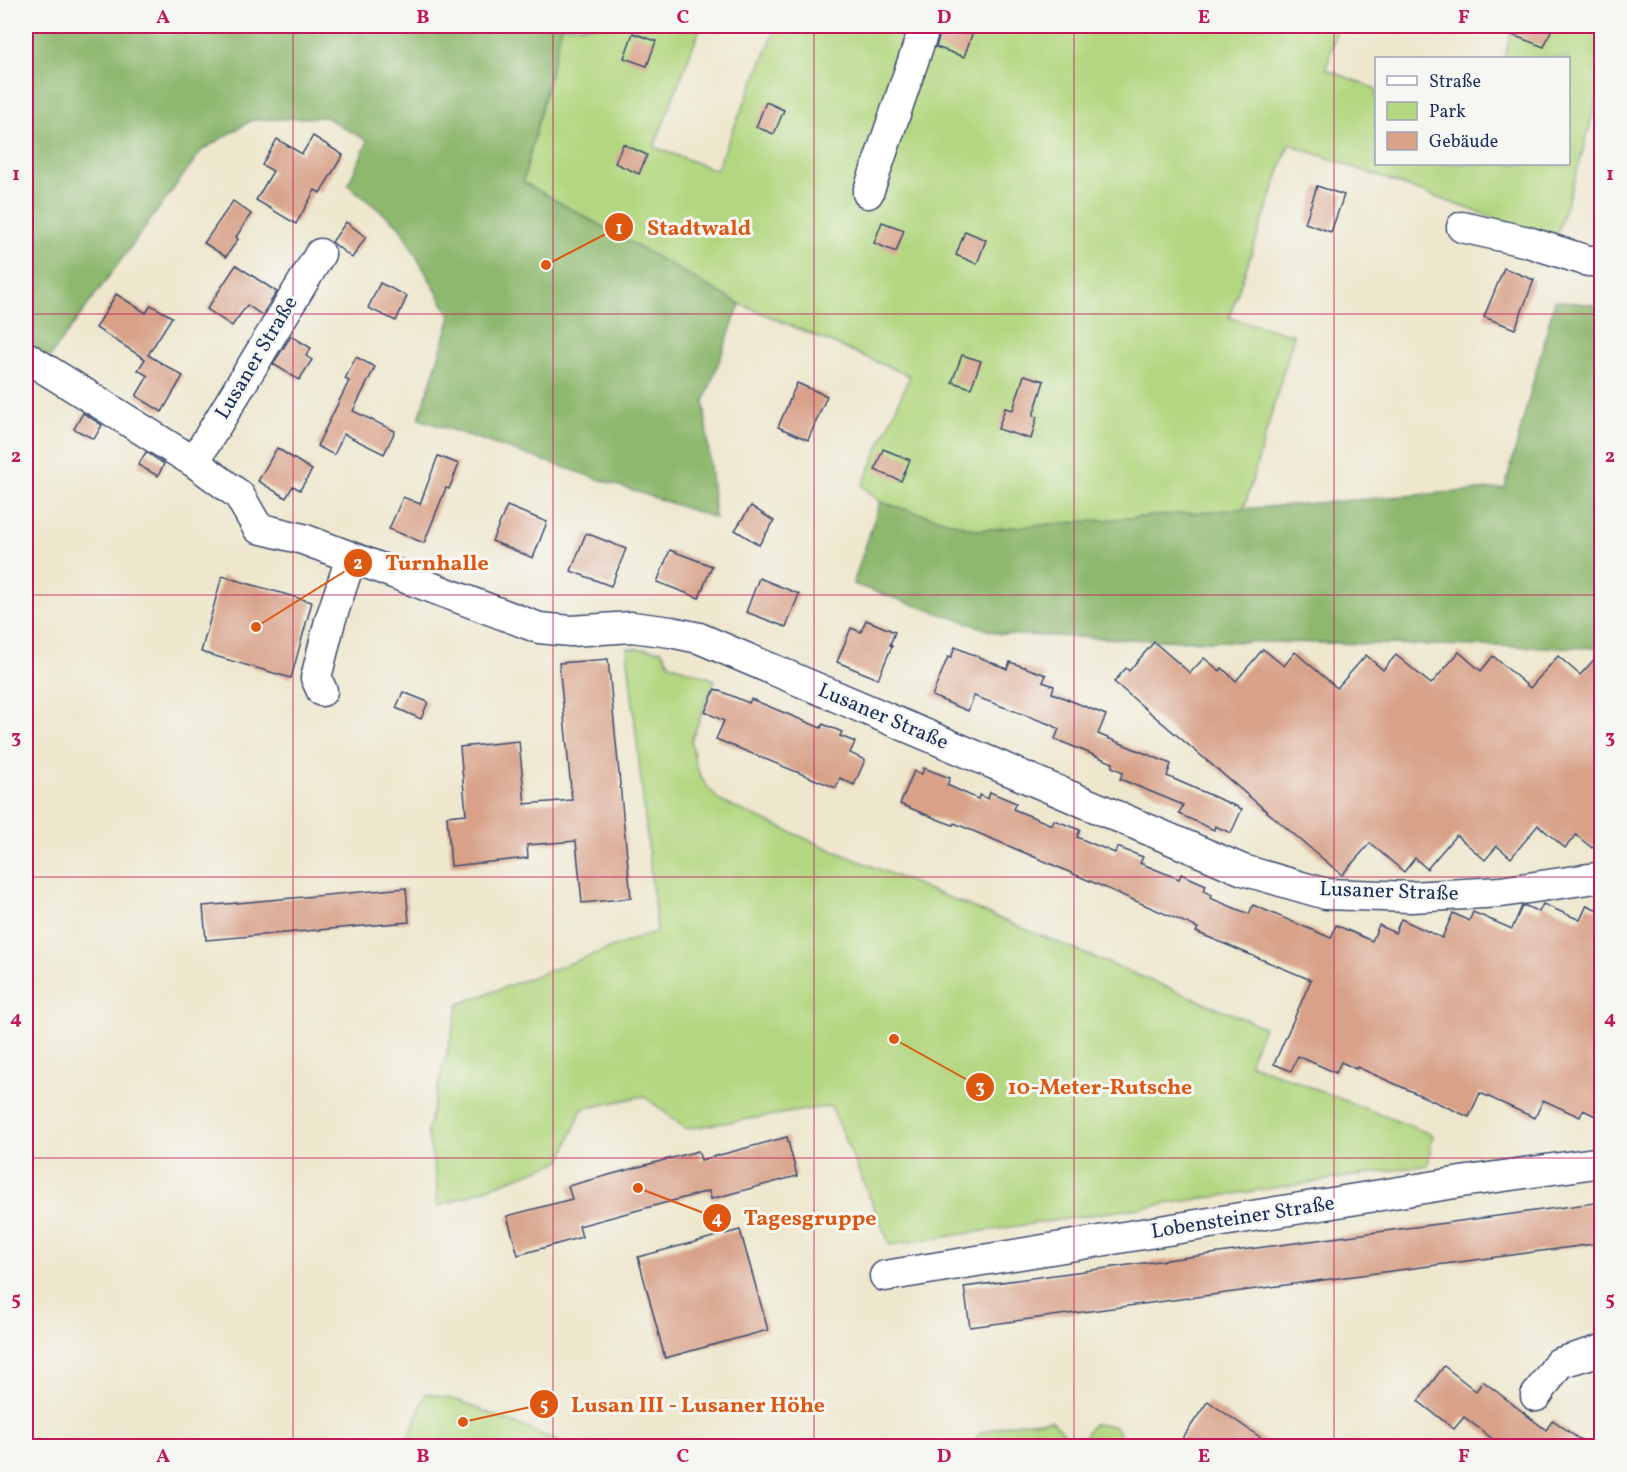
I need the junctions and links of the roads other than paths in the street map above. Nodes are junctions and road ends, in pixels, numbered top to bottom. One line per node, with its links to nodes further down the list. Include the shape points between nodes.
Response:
1 (925, 26): 2 (street)
2 (868, 193)
3 (1462, 227): 5 (street, via 1588,261)
4 (320, 254): 7 (street, Lusaner Straße)
5 (1602, 261)
6 (26, 357): 7 (street, Lusaner Straße)
7 (194, 462): 8 (street, Lusaner Straße, via 238,495 258,528 303,539)
8 (351, 558): 9 (street, via 316,678); 10 (street, Lusaner Straße, via 539,628 571,631 632,627 699,638 1243,870 1326,894 1411,897 1501,892)
9 (322, 691)
10 (1602, 877)
11 (1602, 1162): 12 (street, Lobensteiner Straße)
12 (885, 1276)
13 (1602, 1350): 14 (street, via 1559,1363)
14 (1536, 1396)

